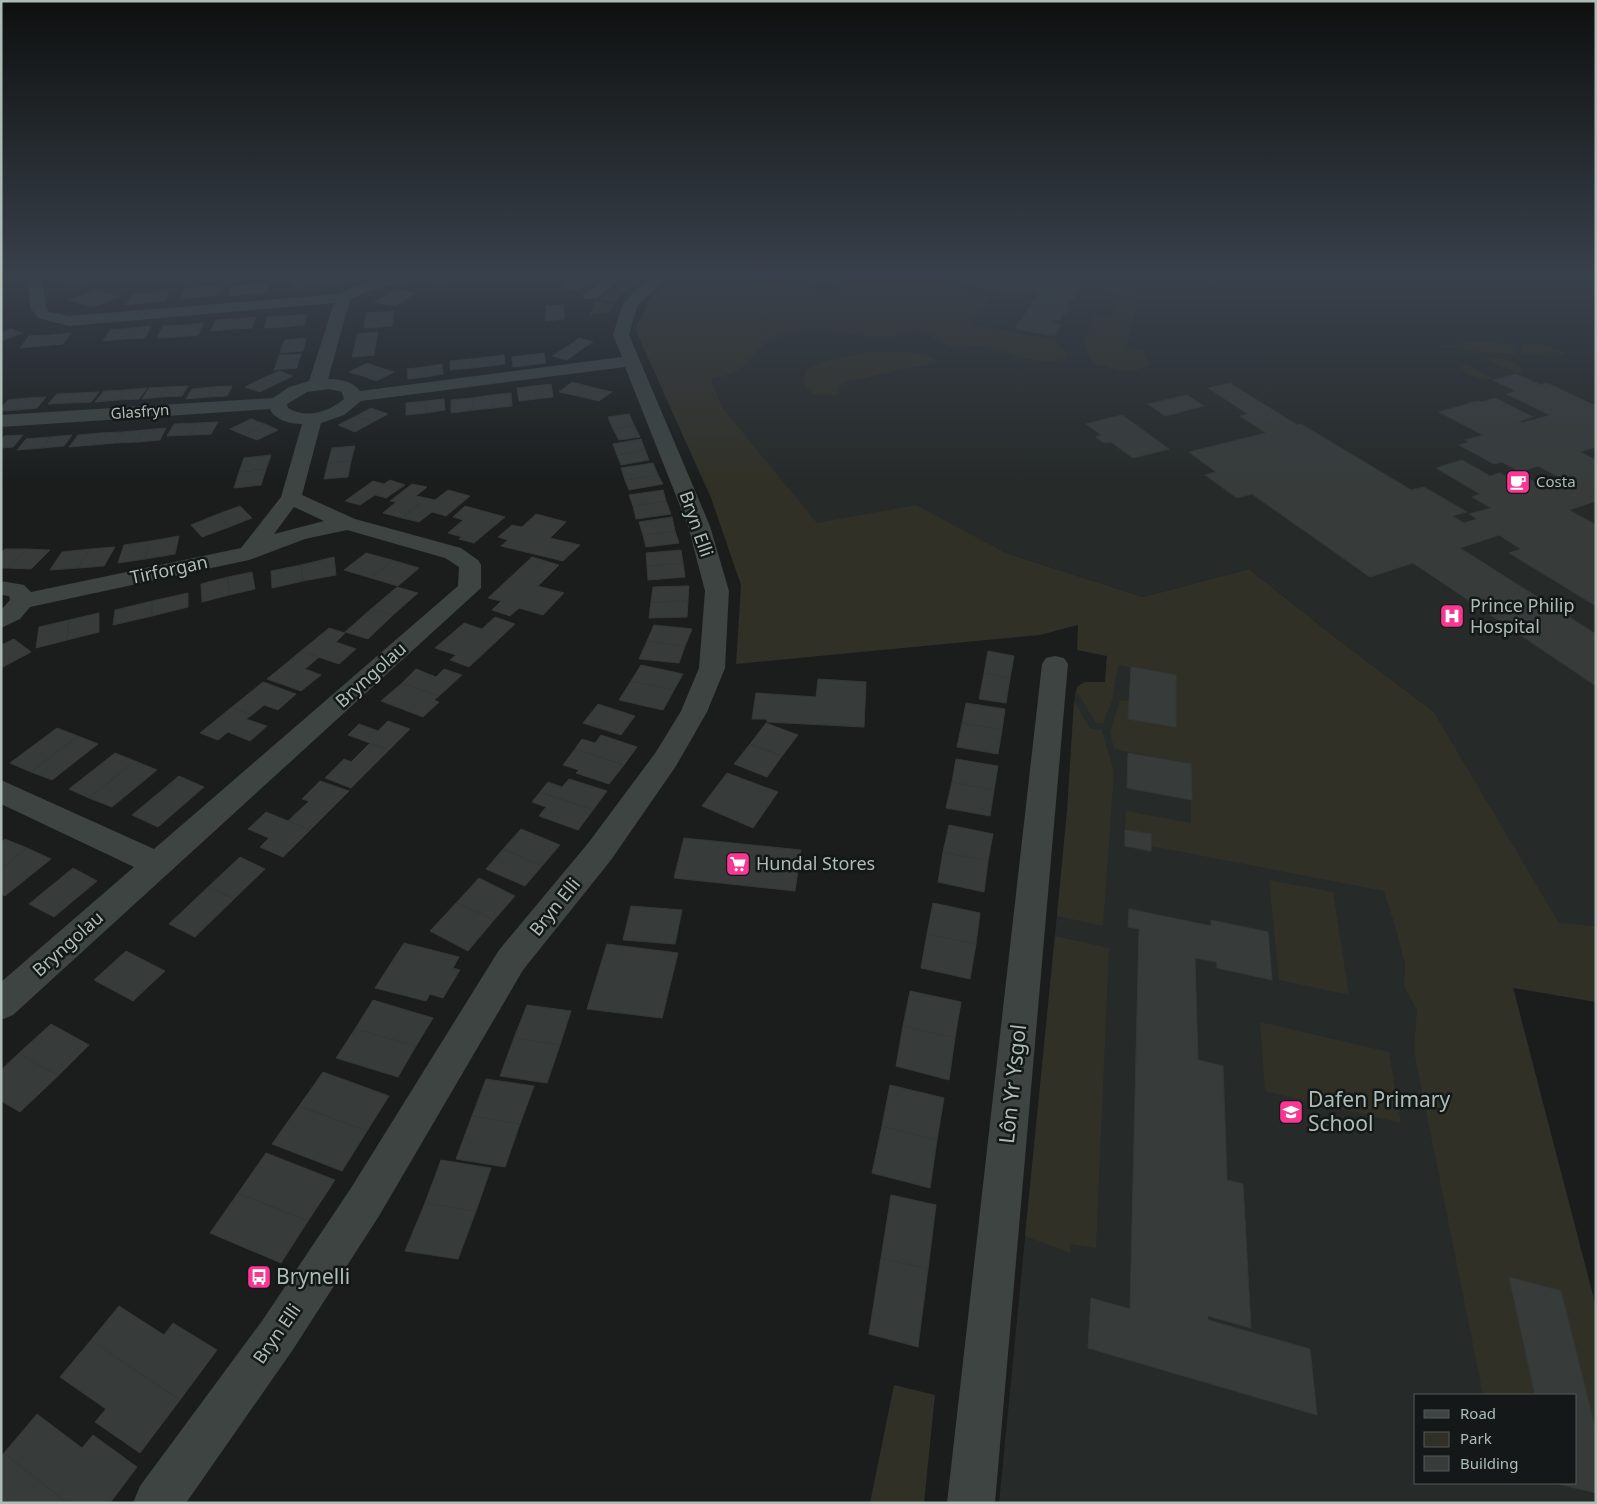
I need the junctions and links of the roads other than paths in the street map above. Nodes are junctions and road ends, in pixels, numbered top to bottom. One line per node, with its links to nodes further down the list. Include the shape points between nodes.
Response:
1 (329, 344): 4 (street)
2 (624, 344): 3 (street, Bryn Elli)
3 (630, 361): 5 (street); 19 (street, Bryn Elli, via 699,526 717,590 712,668 694,712 666,759 600,851 511,960 366,1202 277,1336)
4 (317, 385): 5 (street, Glasfryn, via 340,385 348,388); 6 (street, Glasfryn, via 292,392)
5 (353, 397): 7 (street, via 348,406)
6 (278, 403): 7 (street, via 279,411 285,416); 8 (street, Glasfryn)
7 (313, 418): 9 (street)
8 (1, 421)
9 (291, 498): 10 (street, Bryngolau); 11 (street)
10 (347, 524): 11 (street, Bryngolau, via 300,533); 17 (street, Bryngolau, via 453,553 470,565 469,588)
11 (248, 553): 13 (street, Tirforgan)
12 (1, 588): 13 (street, via 16,590)
13 (22, 601): 14 (street, via 12,614)
14 (1, 620)
15 (1055, 664): 20 (street, Lôn Yr Ysgol)
16 (1, 791): 17 (street)
17 (158, 865): 18 (street, Bryngolau)
18 (1, 1004)
19 (157, 1503)
20 (971, 1503)

